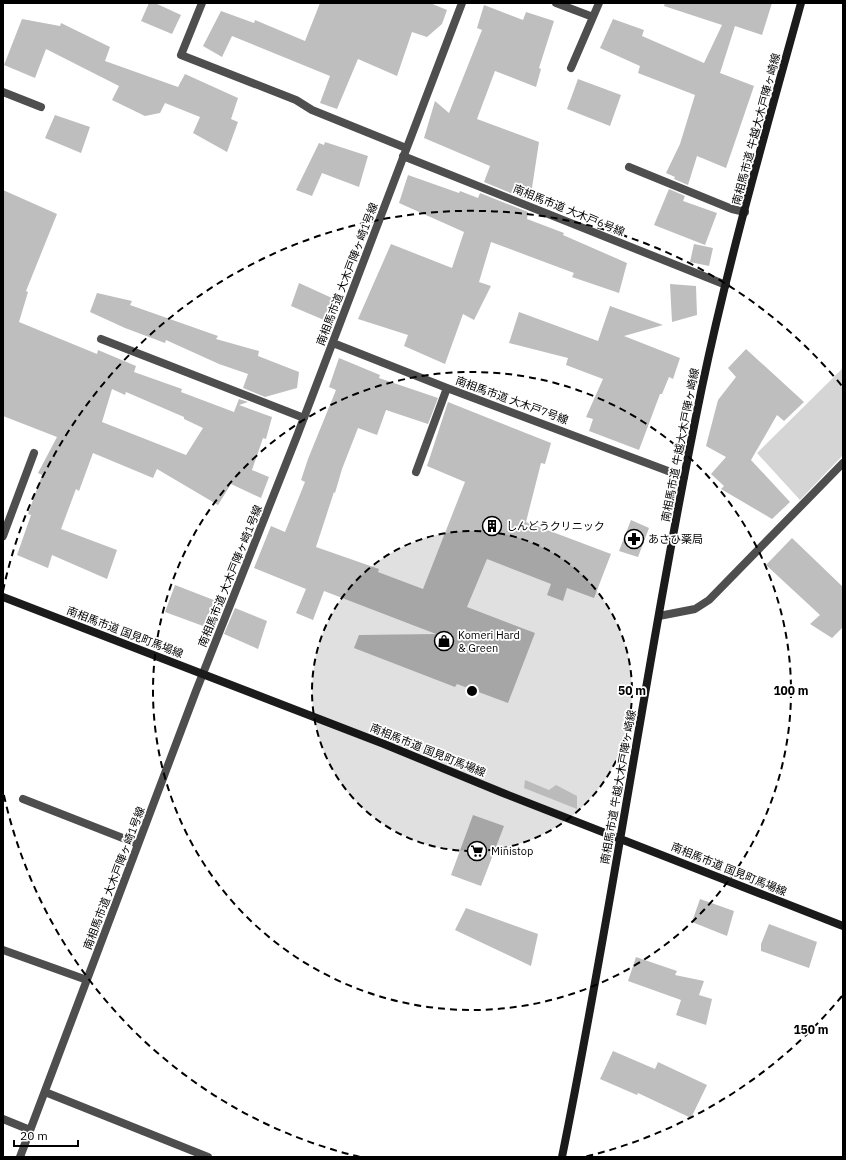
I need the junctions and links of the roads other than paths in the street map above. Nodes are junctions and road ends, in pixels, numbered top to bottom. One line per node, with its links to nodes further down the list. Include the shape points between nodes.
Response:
1 (202, 3): 10 (street, via 181,54)
2 (462, 3): 10 (street, 南相馬市道 大木戸陣ヶ崎1号線)
3 (556, 3): 6 (street)
4 (599, 3): 6 (street)
5 (801, 3): 13 (street, 南相馬市道 牛越大木戸陣ヶ崎線)
6 (593, 16): 7 (street)
7 (571, 68)
8 (3, 92): 9 (street)
9 (41, 107)
10 (406, 148): 11 (street, 南相馬市道 大木戸陣ヶ崎1号線)
11 (403, 156): 14 (street, 南相馬市道 大木戸6号線); 16 (street, 南相馬市道 大木戸陣ヶ崎1号線)
12 (629, 167): 13 (street)
13 (745, 212): 14 (street, 南相馬市道 牛越大木戸陣ヶ崎線)
14 (726, 285): 22 (street, 南相馬市道 牛越大木戸陣ヶ崎線)
15 (101, 339): 18 (street)
16 (332, 343): 17 (street, 南相馬市道 大木戸7号線); 18 (street, 南相馬市道 大木戸陣ヶ崎1号線)
17 (447, 388): 21 (street); 22 (street, 南相馬市道 大木戸7号線)
18 (304, 418): 26 (street, 南相馬市道 大木戸陣ヶ崎1号線)
19 (34, 453): 23 (street)
20 (843, 463): 25 (street, via 709,600 695,609)
21 (416, 472)
22 (684, 477): 25 (street, 南相馬市道 牛越大木戸陣ヶ崎線)
23 (3, 536)
24 (3, 597): 26 (street, 南相馬市道 国見町馬場線)
25 (660, 616): 28 (street, 南相馬市道 牛越大木戸陣ヶ崎線)
26 (203, 674): 28 (street, 南相馬市道 国見町馬場線); 29 (street, 南相馬市道 大木戸陣ヶ崎1号線)
27 (23, 799): 29 (street)
28 (620, 838): 30 (street, 南相馬市道 国見町馬場線); 38 (street, 南相馬市道 牛越大木戸陣ヶ崎線)
29 (138, 844): 32 (street, 南相馬市道 大木戸陣ヶ崎1号線)
30 (843, 926)
31 (3, 950): 32 (street)
32 (87, 980): 33 (street, 南相馬市道 大木戸陣ヶ崎1号線)
33 (45, 1092): 35 (street, 南相馬市道 大木戸陣ヶ崎1号線); 37 (street)
34 (3, 1119): 35 (street)
35 (30, 1130): 36 (street, 南相馬市道 大木戸陣ヶ崎1号線)
36 (20, 1157)
37 (208, 1157)
38 (562, 1157)

